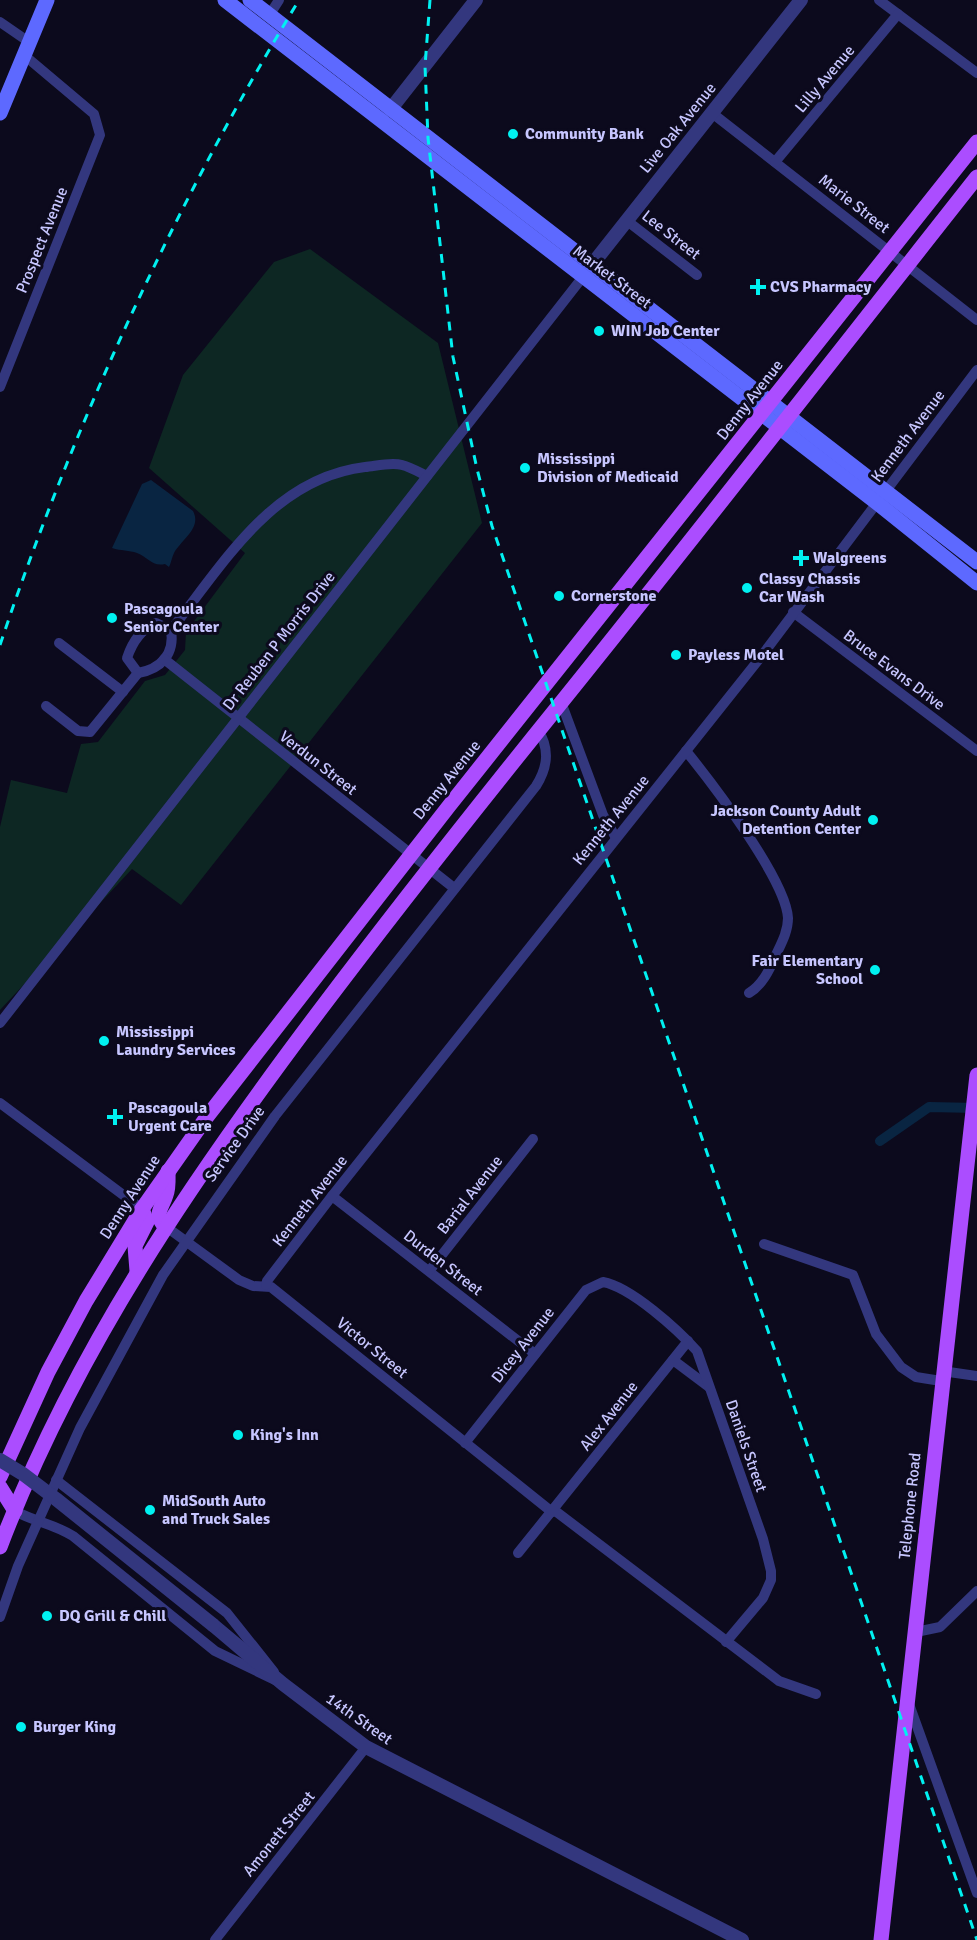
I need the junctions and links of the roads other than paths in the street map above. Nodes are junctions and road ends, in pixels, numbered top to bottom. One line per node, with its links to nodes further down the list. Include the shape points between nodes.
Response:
1 (47, 0): 11 (main road)
2 (225, 0): 22 (main road, Market Street)
3 (250, 0): 8 (main road, Market Street)
4 (279, 0): 8 (street)
5 (476, 0): 13 (street)
6 (801, 0): 15 (street, Live Oak Avenue)
7 (879, 0): 9 (street)
8 (270, 14): 13 (main road, Market Street)
9 (898, 14): 12 (street); 17 (street, Lilly Avenue)
10 (0, 22): 11 (street)
11 (26, 48): 14 (main road); 26 (street, Prospect Avenue, via 98,121 100,135)
12 (977, 74)
13 (390, 110): 22 (main road, Market Street)
14 (0, 113)
15 (712, 113): 17 (street, Marie Street); 19 (street, Live Oak Avenue)
16 (977, 142): 20 (main road, Denny Avenue)
17 (775, 162): 20 (street, Marie Street)
18 (977, 177): 21 (main road)
19 (626, 220): 22 (street, Live Oak Avenue); 23 (street, Lee Street)
20 (890, 252): 21 (street, Marie Street); 27 (main road, Denny Avenue)
21 (907, 265): 24 (street, Marie Street); 28 (main road)
22 (587, 272): 27 (main road, Market Street); 29 (street, Dr Reuben P Morris Drive)
23 (697, 275)
24 (977, 320)
25 (977, 370): 30 (street, Kenneth Avenue)
26 (0, 387)
27 (766, 409): 28 (main road, Market Street); 46 (main road, Denny Avenue)
28 (783, 422): 30 (main road, Market Street); 39 (main road)
29 (427, 476): 34 (street, via 401,464 377,465 318,478 296,491 249,531); 41 (street, Dr Reuben P Morris Drive)
30 (881, 496): 31 (main road, Market Street); 32 (main road, Market Street); 33 (street, Kenneth Avenue)
31 (977, 562)
32 (977, 583)
33 (793, 612): 43 (street, Kenneth Avenue); 44 (street, Bruce Evans Drive)
34 (171, 630): 36 (street, via 170,651); 37 (street, via 156,623 139,636 127,658)
35 (59, 643): 38 (street)
36 (164, 659): 37 (street); 41 (street, Verdun Street)
37 (138, 673): 38 (street)
38 (123, 692): 40 (street, via 90,732 78,731)
39 (561, 702): 42 (main road); 45 (street, via 603,815)
40 (46, 706)
41 (237, 718): 46 (street, Verdun Street); 50 (street, Dr Reuben P Morris Drive)
42 (538, 730): 47 (main road); 48 (street, Service Drive, via 547,757 542,777)
43 (686, 751): 45 (street, Kenneth Avenue); 49 (street, via 747,836 786,907 785,936 767,974)
44 (977, 751)
45 (616, 838): 55 (street, Kenneth Avenue)
46 (411, 855): 47 (street, Verdun Street); 54 (main road, Denny Avenue)
47 (428, 868): 48 (street, Verdun Street); 57 (main road, via 253,1099)
48 (454, 888): 58 (street, Service Drive, via 275,1116)
49 (749, 993)
50 (0, 1023)
51 (977, 1075): 67 (main road, Telephone Road)
52 (0, 1103): 56 (street)
53 (533, 1139): 60 (street, Barial Avenue)
54 (168, 1170): 56 (main road, Denny Avenue); 57 (main road, via 167,1194 158,1215)
55 (332, 1196): 60 (street, Durden Street); 63 (street, Kenneth Avenue)
56 (142, 1209): 61 (main road, via 147,1222 135,1246); 72 (main road, Denny Avenue, via 48,1372)
57 (165, 1226): 58 (street, Victor Street); 61 (main road)
58 (185, 1241): 63 (street, Victor Street, via 239,1280 253,1286); 73 (street, Service Drive, via 145,1305)
59 (764, 1244): 67 (street, via 853,1275 876,1334 901,1367 916,1377)
60 (430, 1270): 65 (street, Durden Street)
61 (137, 1271): 75 (main road, via 75,1381)
62 (614, 1284): 64 (street, Daniels Street); 65 (street, Dicey Avenue, via 603,1282 586,1290)
63 (266, 1285): 70 (street, Victor Street)
64 (688, 1341): 66 (street, Alex Avenue); 69 (street, Daniels Street, via 697,1351)
65 (535, 1354): 70 (street, Dicey Avenue)
66 (673, 1360): 69 (street); 76 (street, Alex Avenue)
67 (942, 1376): 68 (street); 82 (main road, Telephone Road)
68 (977, 1376)
69 (710, 1388): 83 (street, Daniels Street, via 763,1539 771,1580 763,1598)
70 (465, 1443): 76 (street, Victor Street)
71 (0, 1460): 84 (street, 14th Street, bridge, via 48,1492)
72 (0, 1477)
73 (56, 1480): 77 (street, Service Drive); 84 (street, via 227,1613)
74 (0, 1487): 75 (main road)
75 (15, 1511): 77 (street); 78 (main road)
76 (553, 1511): 79 (street, Alex Avenue); 83 (street, Victor Street)
77 (38, 1520): 81 (street, Service Drive); 84 (street, via 73,1536 215,1651)
78 (1, 1537)
79 (518, 1553)
80 (977, 1591): 82 (street, via 940,1627)
81 (0, 1617)
82 (916, 1632): 86 (main road, Telephone Road)
83 (726, 1642): 85 (street, Victor Street, via 778,1681)
84 (283, 1684): 87 (street, 14th Street)
85 (816, 1694)
86 (908, 1701): 88 (street); 91 (main road, Telephone Road)
87 (366, 1747): 89 (street, Amonett Street); 90 (street, 14th Street)
88 (977, 1893)
89 (215, 1940)
90 (742, 1940)
91 (881, 1940)

